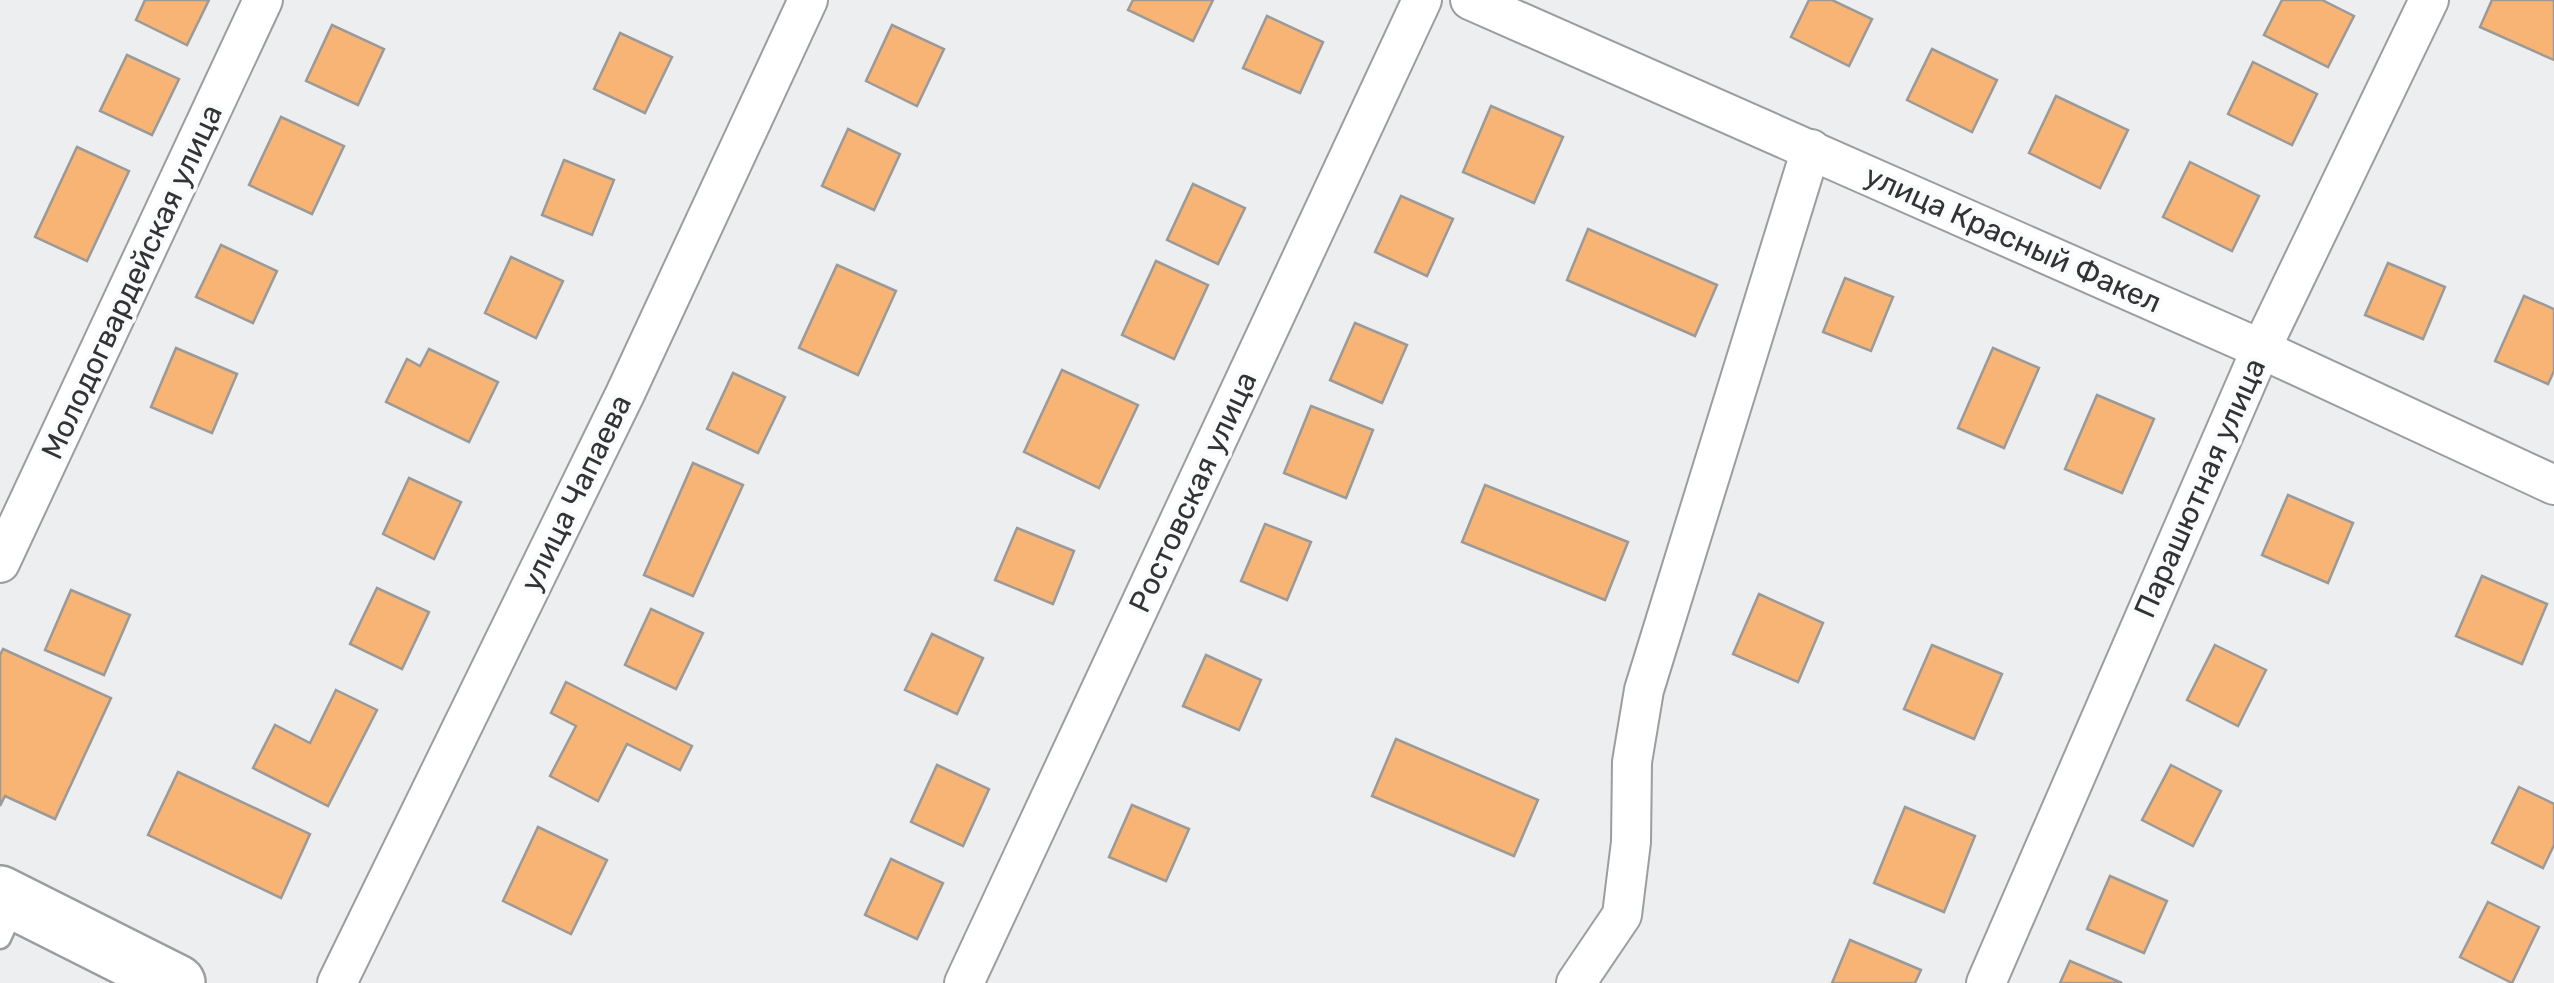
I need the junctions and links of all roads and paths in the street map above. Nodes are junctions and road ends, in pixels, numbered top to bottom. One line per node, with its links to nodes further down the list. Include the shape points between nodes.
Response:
1 (264, 0): 9 (street, Молодогвардейская улица)
2 (808, 0): 12 (street, улица Чапаева, via 625,394)
3 (1422, 0): 13 (street, Ростовская улица)
4 (1470, 0): 6 (street, улица Красный Факел)
5 (2429, 0): 7 (street, Парашютная улица)
6 (1811, 149): 7 (street, улица Красный Факел); 14 (street, via 1644,690 1622,915)
7 (2260, 348): 8 (street, улица Красный Факел); 15 (street, Парашютная улица)
8 (2554, 484)
9 (0, 563)
10 (5, 912): 11 (street)
11 (177, 983)
12 (336, 983)
13 (964, 983)
14 (1576, 983)
15 (1986, 983)

